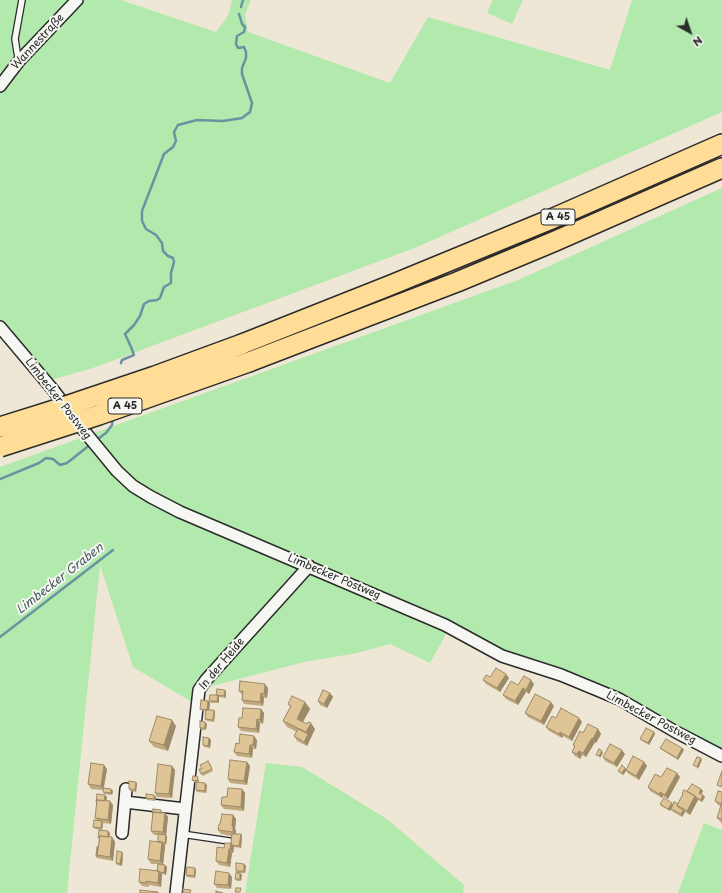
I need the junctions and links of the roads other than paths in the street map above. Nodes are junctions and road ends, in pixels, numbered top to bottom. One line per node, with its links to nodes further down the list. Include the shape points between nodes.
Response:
1 (22, 0): 3 (lane, via 16,40)
2 (77, 0): 3 (street, Wannestraße)
3 (19, 61): 4 (street, Wannestraße)
4 (0, 86)
5 (722, 144): 8 (highway, A 45, bridge, via 549,220 242,344 59,409)
6 (722, 168): 9 (highway, A 45, bridge, via 457,282 249,362 99,416)
7 (0, 327): 10 (street, Limbecker Postweg, via 96,446 133,486 180,512)
8 (0, 427)
9 (0, 447)
10 (309, 566): 11 (street, Limbecker Postweg, via 445,625 502,656 561,675 618,698); 14 (street, In der Heide, via 198,690)
11 (722, 756)
12 (126, 789): 13 (street)
13 (125, 802): 14 (street); 15 (street)
14 (185, 809): 16 (street, In der Heide)
15 (122, 833)
16 (182, 834): 17 (lane); 18 (street, In der Heide)
17 (229, 841)
18 (176, 893)

